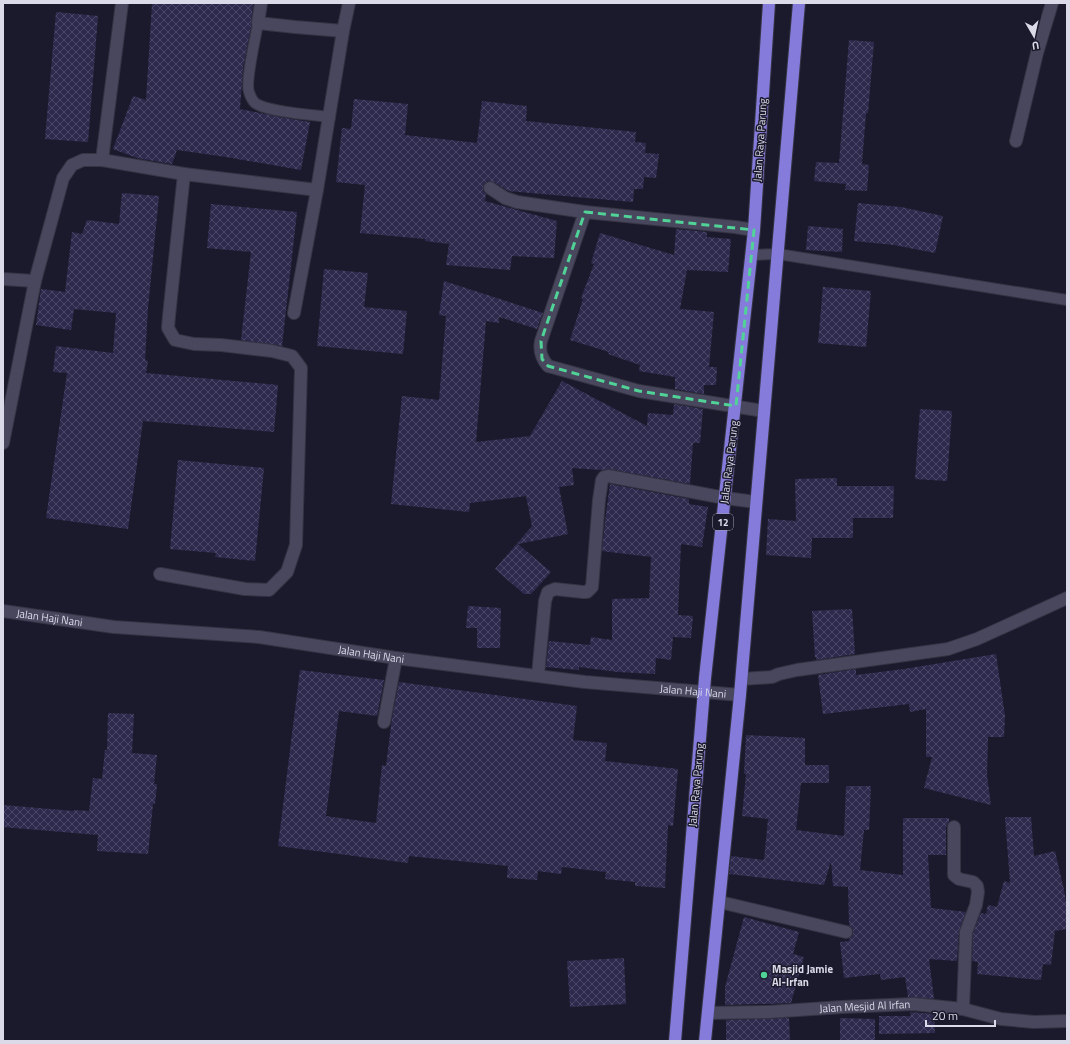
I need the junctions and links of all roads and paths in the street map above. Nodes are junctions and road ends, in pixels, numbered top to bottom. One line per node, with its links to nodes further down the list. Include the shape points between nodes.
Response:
1 (122, 3): 11 (street)
2 (261, 3): 7 (street)
3 (349, 3): 8 (street)
4 (769, 3): 16 (highway, Jalan Raya Parung / 12)
5 (799, 3): 17 (highway)
6 (1052, 3): 10 (street)
7 (258, 23): 8 (street); 9 (lane, via 248,92 255,102 282,111)
8 (343, 31): 9 (street)
9 (330, 117): 14 (street)
10 (1016, 141)
11 (102, 160): 12 (street); 20 (street, via 83,160 72,165 62,178)
12 (184, 174): 14 (street); 28 (street, via 168,328 175,340 272,351 292,356 301,368 296,545 287,572 269,590 245,589)
13 (490, 188): 15 (street, via 517,202)
14 (317, 190): 22 (street)
15 (585, 212): 16 (street); 23 (street, via 541,341 539,350 542,359 548,366 639,390)
16 (754, 230): 18 (highway, Jalan Raya Parung / 12)
17 (778, 254): 18 (lane); 21 (lane); 24 (highway)
18 (752, 255): 23 (highway, Jalan Raya Parung / 12)
19 (3, 279): 20 (street)
20 (35, 281): 25 (street)
21 (1067, 300)
22 (294, 313)
23 (736, 406): 24 (street); 26 (highway, Jalan Raya Parung / 12)
24 (764, 411): 27 (highway)
25 (3, 444)
26 (725, 498): 27 (street); 32 (street, via 604,477 598,500 592,587 587,592 548,592); 34 (highway, Jalan Raya Parung / 12)
27 (756, 502): 33 (highway)
28 (160, 574)
29 (1067, 598): 33 (street, via 977,639 948,648 797,670 772,677)
30 (3, 611): 31 (street, Jalan Haji Nani, via 114,627 259,637)
31 (396, 658): 32 (street, Jalan Haji Nani); 36 (street)
32 (538, 675): 34 (street, Jalan Haji Nani)
33 (742, 679): 35 (highway)
34 (704, 693): 35 (street, Jalan Haji Nani); 43 (highway, Jalan Raya Parung / 12)
35 (740, 694): 38 (highway)
36 (384, 722)
37 (954, 827): 40 (street, via 954,875 959,879 973,882 978,892 966,932)
38 (720, 902): 39 (street); 41 (highway)
39 (846, 932)
40 (963, 1009): 41 (street, Jalan Mesjid Al Irfan, via 913,1004); 42 (street, Jalan Mesjid Al Irfan, via 1001,1019)
41 (708, 1013): 44 (highway)
42 (1067, 1021)
43 (675, 1041)
44 (705, 1041)

